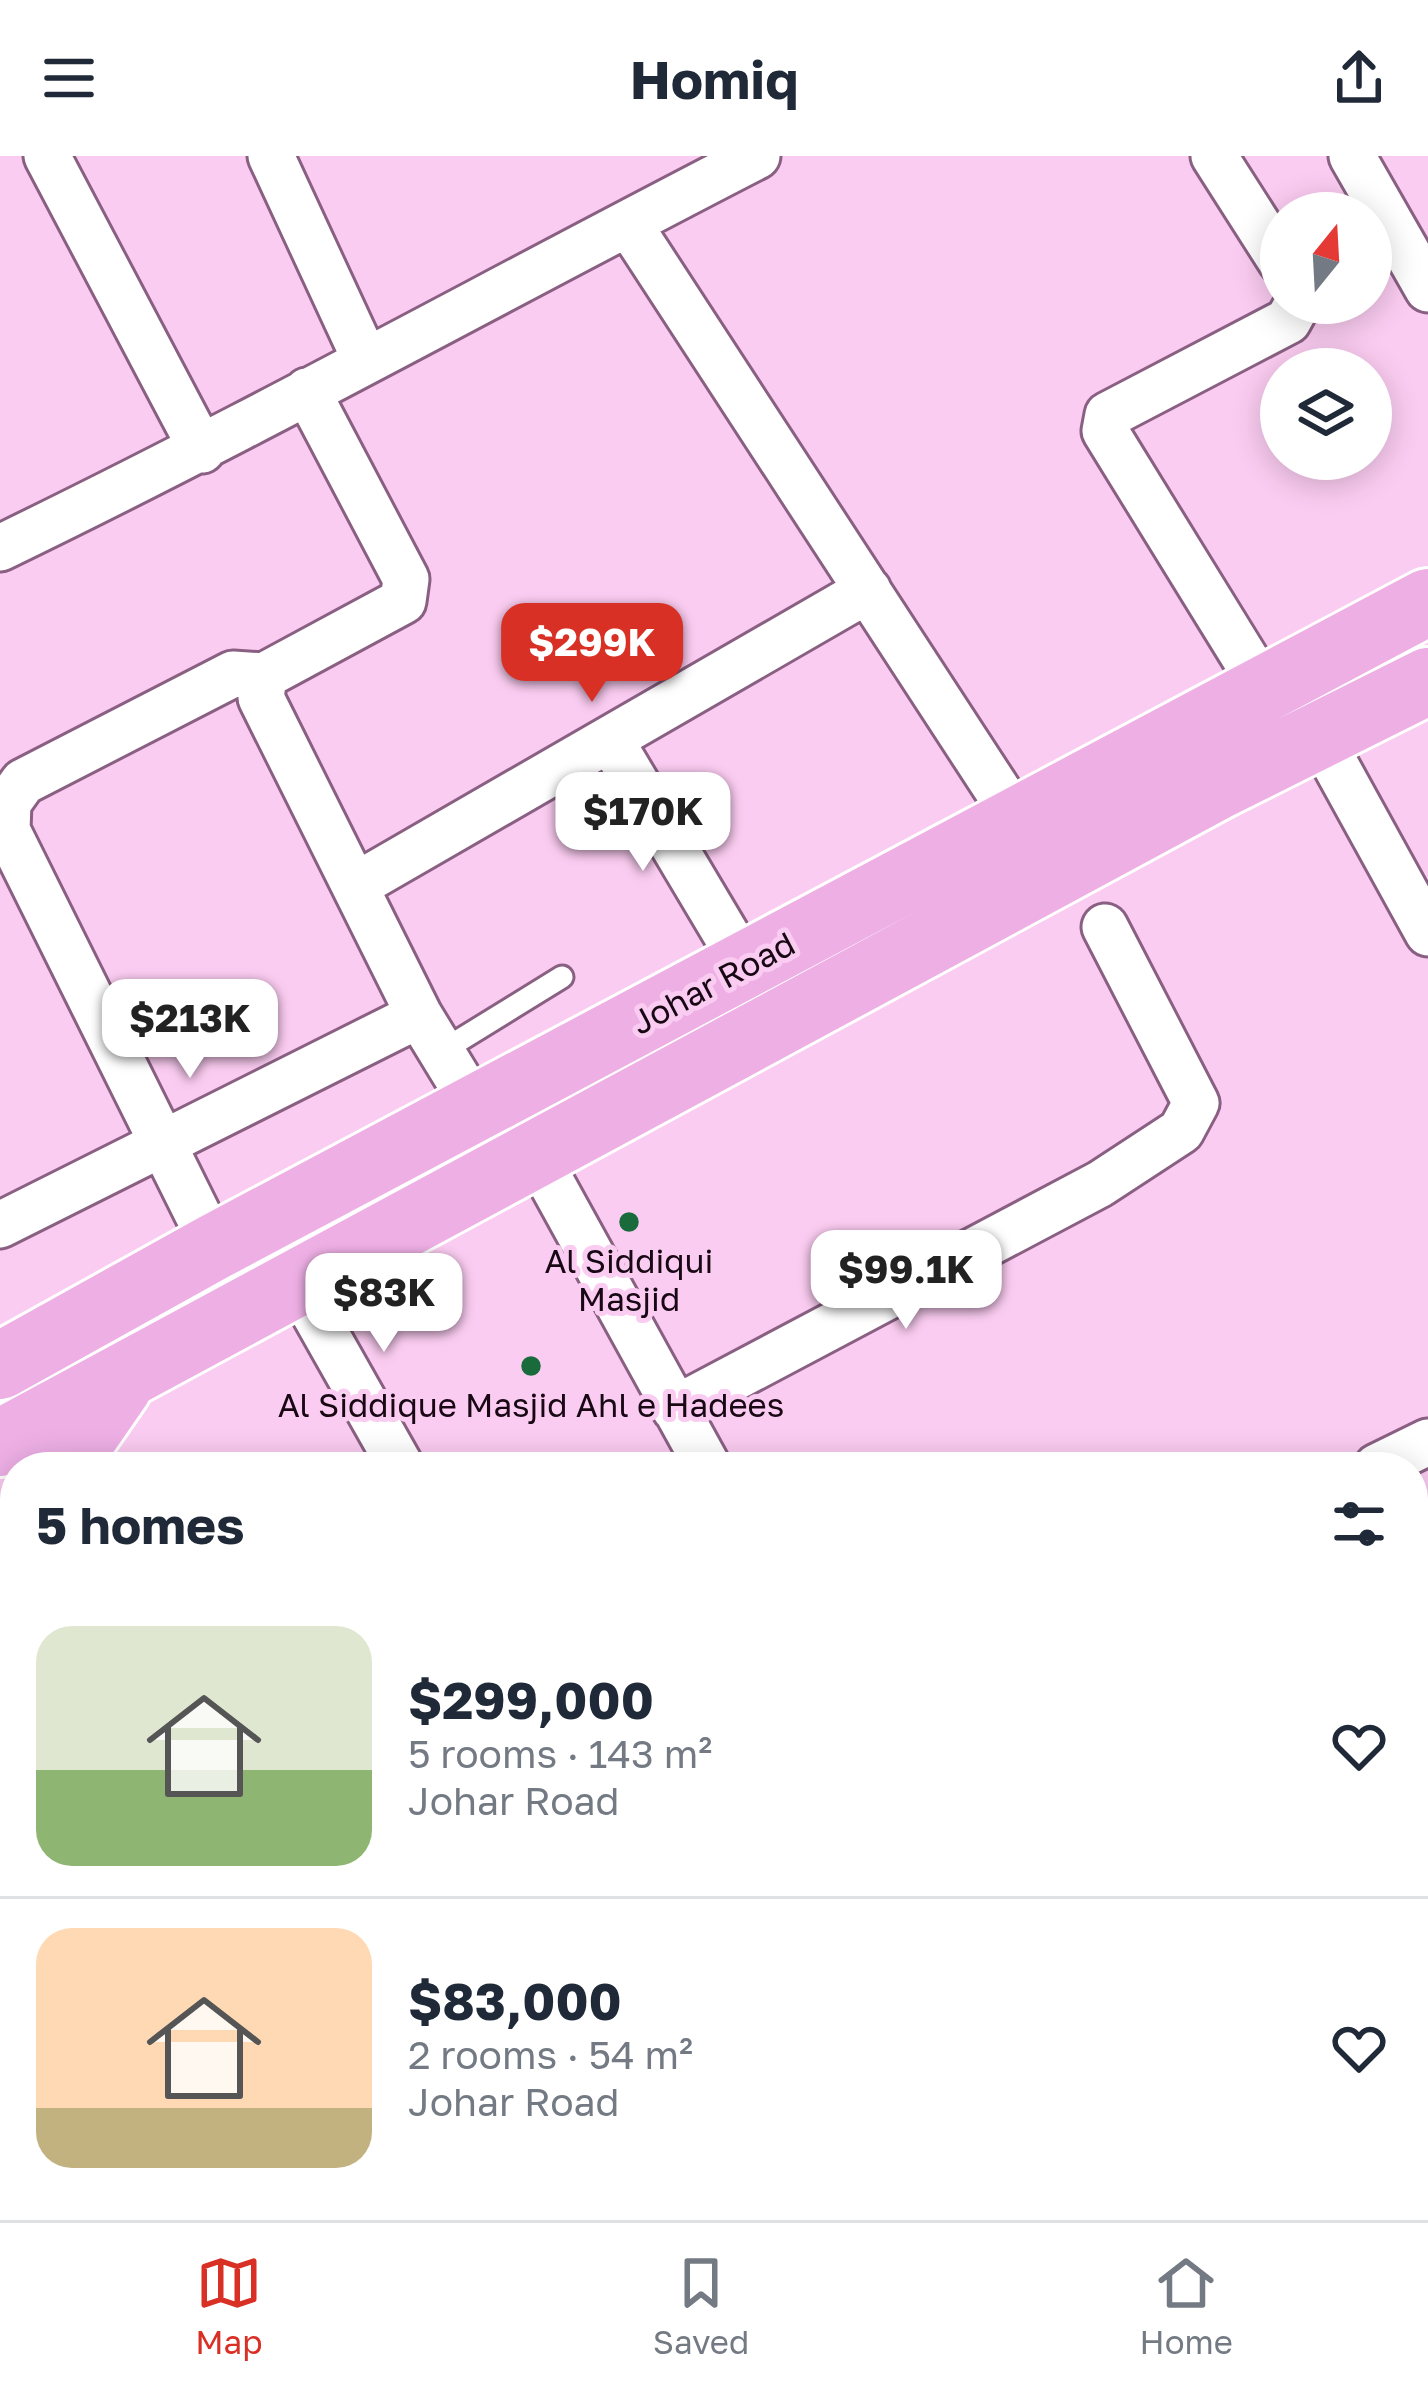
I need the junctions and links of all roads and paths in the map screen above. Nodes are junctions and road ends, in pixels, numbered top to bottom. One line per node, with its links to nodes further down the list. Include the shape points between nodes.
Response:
1 (47, 156): 14 (street)
2 (271, 156): 12 (street)
3 (757, 156): 6 (street)
4 (1214, 156): 7 (street)
5 (1368, 161): 9 (street)
6 (628, 223): 8 (street); 10 (street)
7 (1260, 228)
8 (582, 247): 10 (street); 12 (street)
9 (1428, 290)
10 (675, 296): 16 (street)
11 (1282, 324): 20 (street, via 1108,415 1106,431)
12 (365, 358): 13 (street)
13 (307, 391): 14 (street); 18 (street, via 406,579 403,601)
14 (202, 450): 15 (street)
15 (0, 548)
16 (868, 590): 22 (street); 23 (street)
17 (1428, 602): 20 (main road, Johar Road)
18 (264, 676): 24 (street, via 261,698); 31 (street, via 233,674 22,782 8,803 7,830)
19 (1428, 681): 21 (main road, Johar Road)
20 (1264, 689): 23 (main road, Johar Road)
21 (1320, 736): 26 (street); 32 (main road, Johar Road)
22 (611, 741): 24 (street); 27 (street)
23 (1018, 820): 27 (main road, Johar Road)
24 (355, 886): 29 (street)
25 (1105, 927): 40 (street, via 1196,1103 1181,1131 1100,1184)
26 (1428, 933)
27 (745, 966): 30 (main road, Johar Road)
28 (562, 977): 29 (lane)
29 (431, 1033): 30 (street); 31 (street)
30 (477, 1110): 34 (main road, Johar Road)
31 (158, 1142): 33 (street); 34 (street)
32 (535, 1153): 35 (main road, Johar Road); 40 (street)
33 (0, 1225)
34 (214, 1247): 36 (main road, Johar Road)
35 (297, 1283): 39 (main road, Johar Road); 43 (street)
36 (99, 1313): 37 (main road); 38 (main road, Johar Road)
37 (0, 1328)
38 (0, 1366)
39 (129, 1373): 41 (main road, Johar Road); 42 (main road)
40 (675, 1409): 44 (street)
41 (0, 1443)
42 (70, 1452)
43 (393, 1452)
44 (699, 1452)

